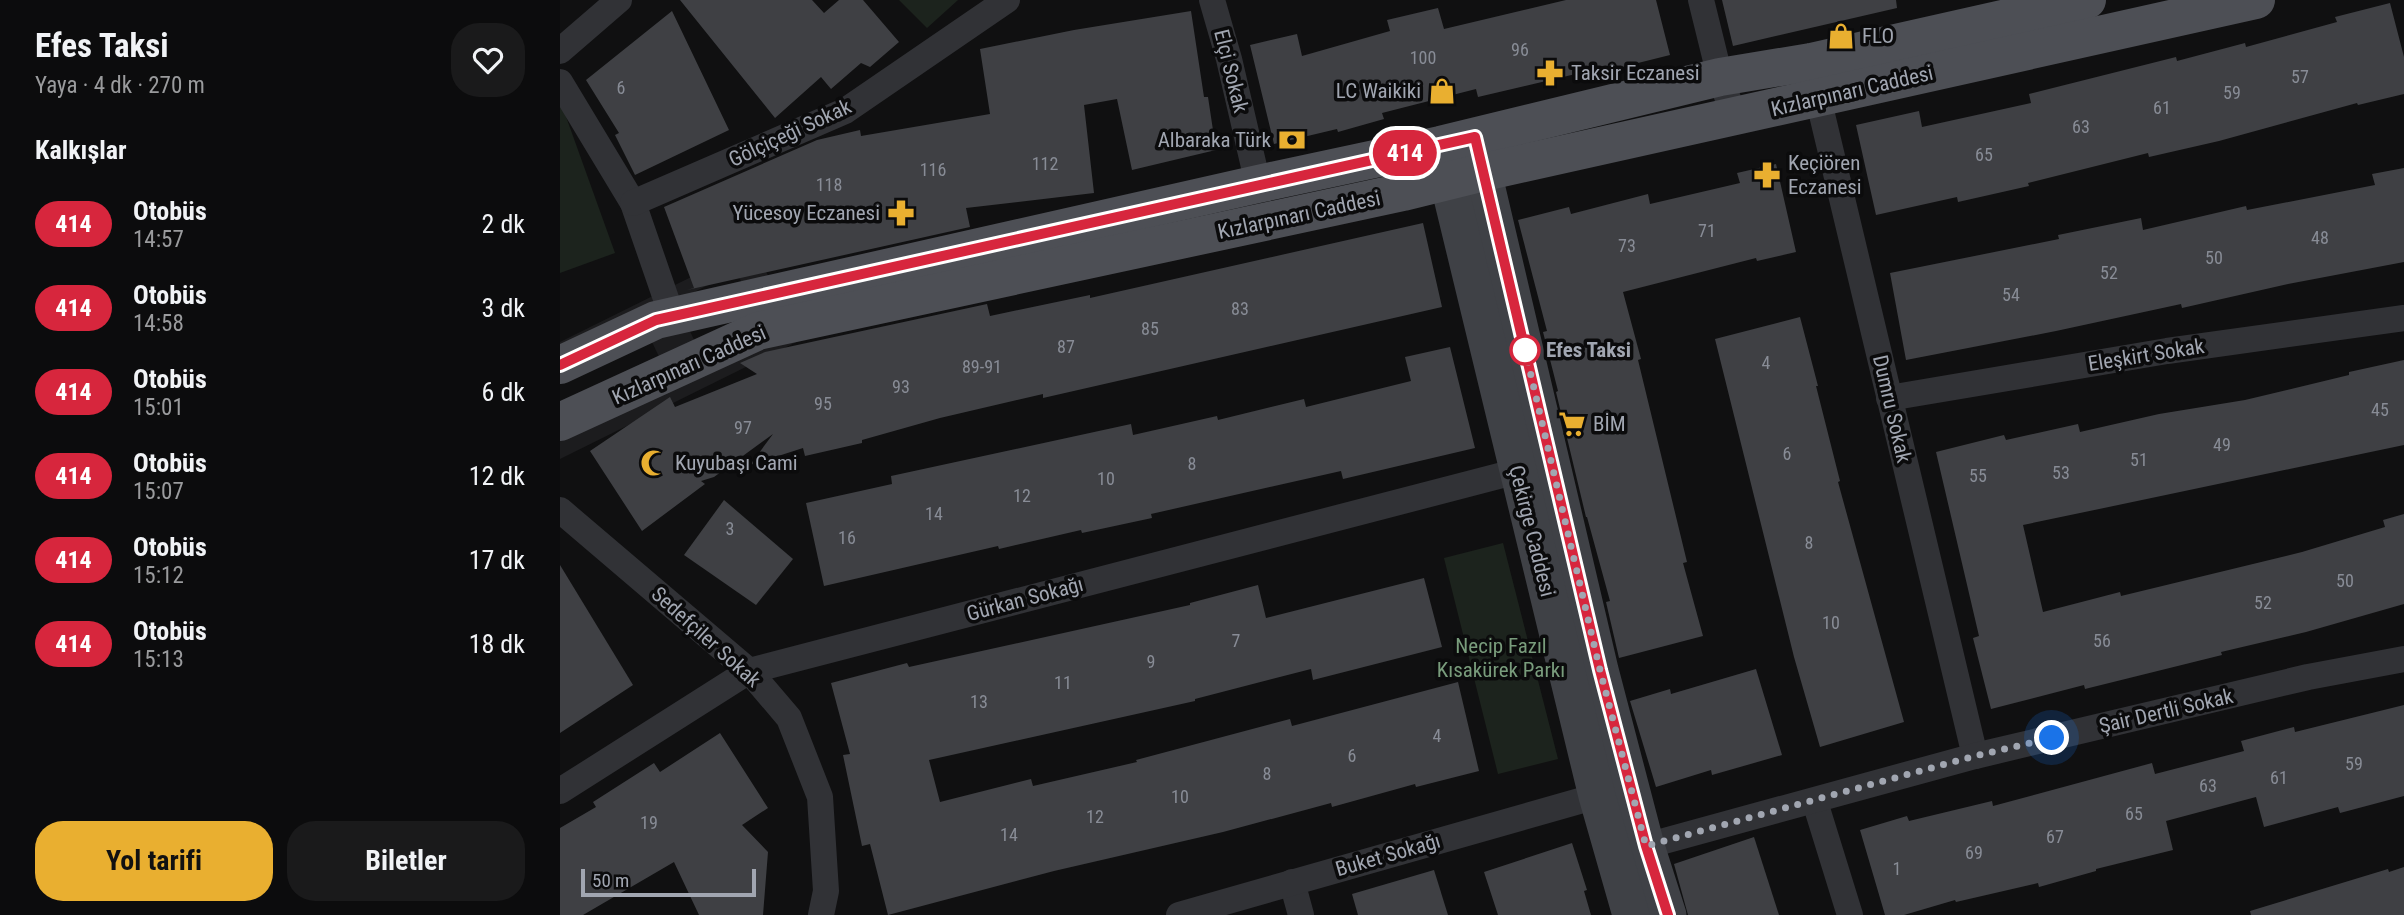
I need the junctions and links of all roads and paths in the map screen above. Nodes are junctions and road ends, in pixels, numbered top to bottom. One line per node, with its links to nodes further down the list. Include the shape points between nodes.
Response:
1 (619, 0): 7 (street)
2 (1007, 0): 15 (street, Gölçiçeği Sokak, via 845,111)
3 (1212, 0): 14 (street, Elçi Sokak)
4 (1701, 0): 9 (street)
5 (2087, 0): 8 (main road, Kızlarpınarı Caddesi)
6 (2256, 0): 11 (main road, Kızlarpınarı Caddesi)
7 (560, 51)
8 (1811, 62): 9 (main road, Kızlarpınarı Caddesi); 11 (street, Dumru Sokak)
9 (1720, 77): 12 (street); 13 (main road, Kızlarpınarı Caddesi)
10 (560, 82): 15 (street)
11 (1817, 99): 12 (main road, Kızlarpınarı Caddesi); 19 (street, Dumru Sokak)
12 (1735, 118): 13 (main road, Kızlarpınarı Caddesi)
13 (1462, 159): 14 (main road, Kızlarpınarı Caddesi); 20 (main road, Kızlarpınarı Caddesi, via 1389,195 758,331); 21 (main road, Çekirge Caddesi); 29 (main road, Çekirge Caddesi)
14 (1258, 184): 16 (main road, Kızlarpınarı Caddesi)
15 (633, 203): 16 (street)
16 (672, 317): 18 (main road, Kızlarpınarı Caddesi, via 656,320)
17 (2404, 318): 19 (street, Eleşkirt Sokak, via 2167,351)
18 (560, 365)
19 (1889, 398): 25 (street, Dumru Sokak)
20 (560, 422)
21 (1518, 471): 24 (street, Gürkan Sokağı); 27 (main road, Çekirge Caddesi)
22 (560, 510): 24 (street, Sedefçiler Sokak)
23 (2404, 659): 25 (street, Şair Dertli Sokak, via 2308,677)
24 (748, 671): 26 (street, Gürkan Sokağı); 31 (street, Sedefçiler Sokak, via 789,718 820,797 826,891)
25 (1975, 756): 28 (street, Şair Dertli Sokak)
26 (560, 791)
27 (1597, 796): 30 (street, Buket Sokağı); 34 (main road, Çekirge Caddesi)
28 (1815, 802): 29 (street, Şair Dertli Sokak); 36 (street)
29 (1646, 846): 35 (main road, Çekirge Caddesi)
30 (1292, 882): 32 (street, Buket Sokağı); 33 (street)
31 (821, 915)
32 (1179, 915)
33 (1301, 915)
34 (1631, 915)
35 (1668, 915)
36 (1850, 915)

